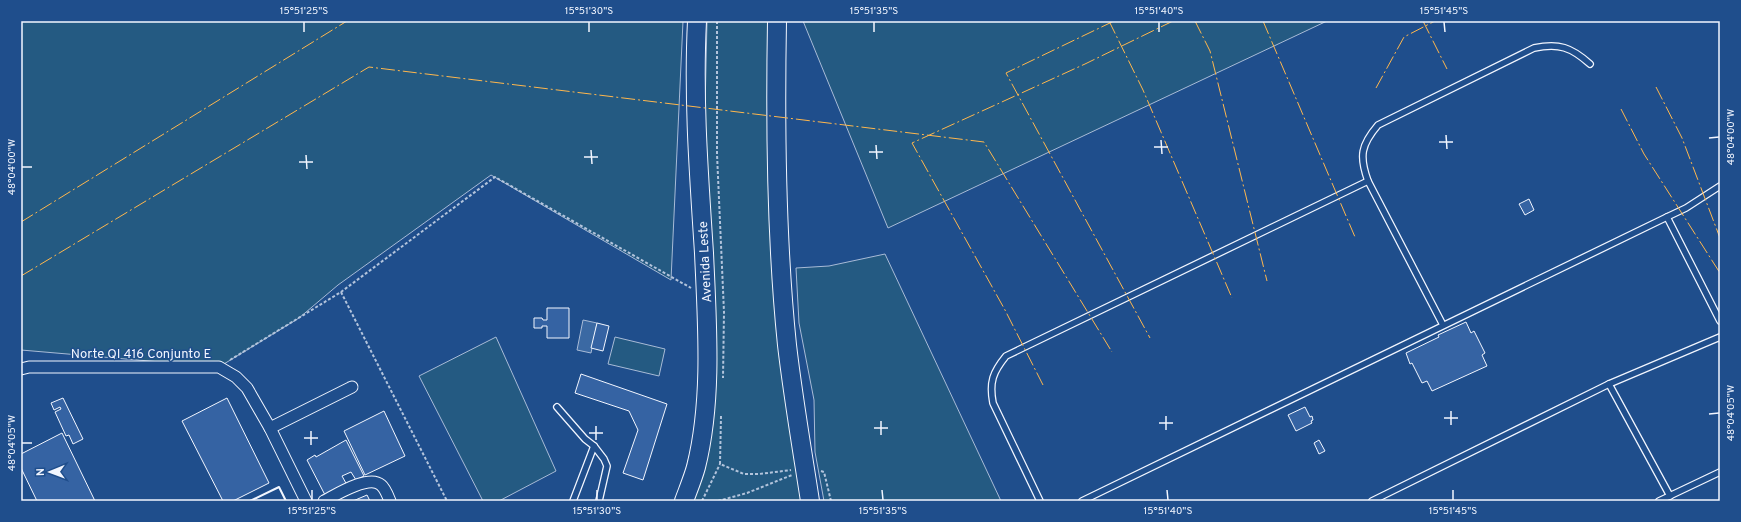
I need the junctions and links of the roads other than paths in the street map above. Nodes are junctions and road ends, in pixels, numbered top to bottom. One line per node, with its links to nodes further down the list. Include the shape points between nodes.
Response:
1 (697, 21): 25 (main road, Avenida Leste, via 696,114 708,340 705,418 696,468)
2 (777, 21): 26 (main road, via 775,98 779,227 787,345)
3 (1590, 64): 4 (lane, via 1579,54 1564,47 1549,45 1534,48 1378,125 1369,136 1363,150 1362,164)
4 (1368, 181): 10 (lane); 27 (lane, via 1006,356 993,378 993,403)
5 (1720, 186): 6 (lane)
6 (1712, 191): 7 (lane); 8 (lane)
7 (1720, 191)
8 (1667, 217): 9 (lane); 10 (lane)
9 (1720, 321)
10 (1443, 325): 28 (lane)
11 (1720, 337): 13 (lane)
12 (21, 369): 16 (street, Norte QI 416 Conjunto E, via 219,367 236,377 247,388)
13 (1609, 384): 19 (lane); 29 (lane)
14 (352, 387): 16 (street)
15 (557, 407): 17 (lane)
16 (270, 428): 20 (street, Norte QI 416 Conjunto E)
17 (594, 446): 23 (lane); 24 (lane, via 607,466)
18 (1720, 472): 19 (lane)
19 (1670, 496): 30 (lane)
20 (306, 501)
21 (324, 501): 22 (street, via 360,483 376,482 382,485)
22 (390, 501)
23 (573, 501)
24 (599, 501)
25 (684, 501)
26 (810, 501)
27 (1040, 501)
28 (1082, 501)
29 (1372, 501)
30 (1659, 501)

